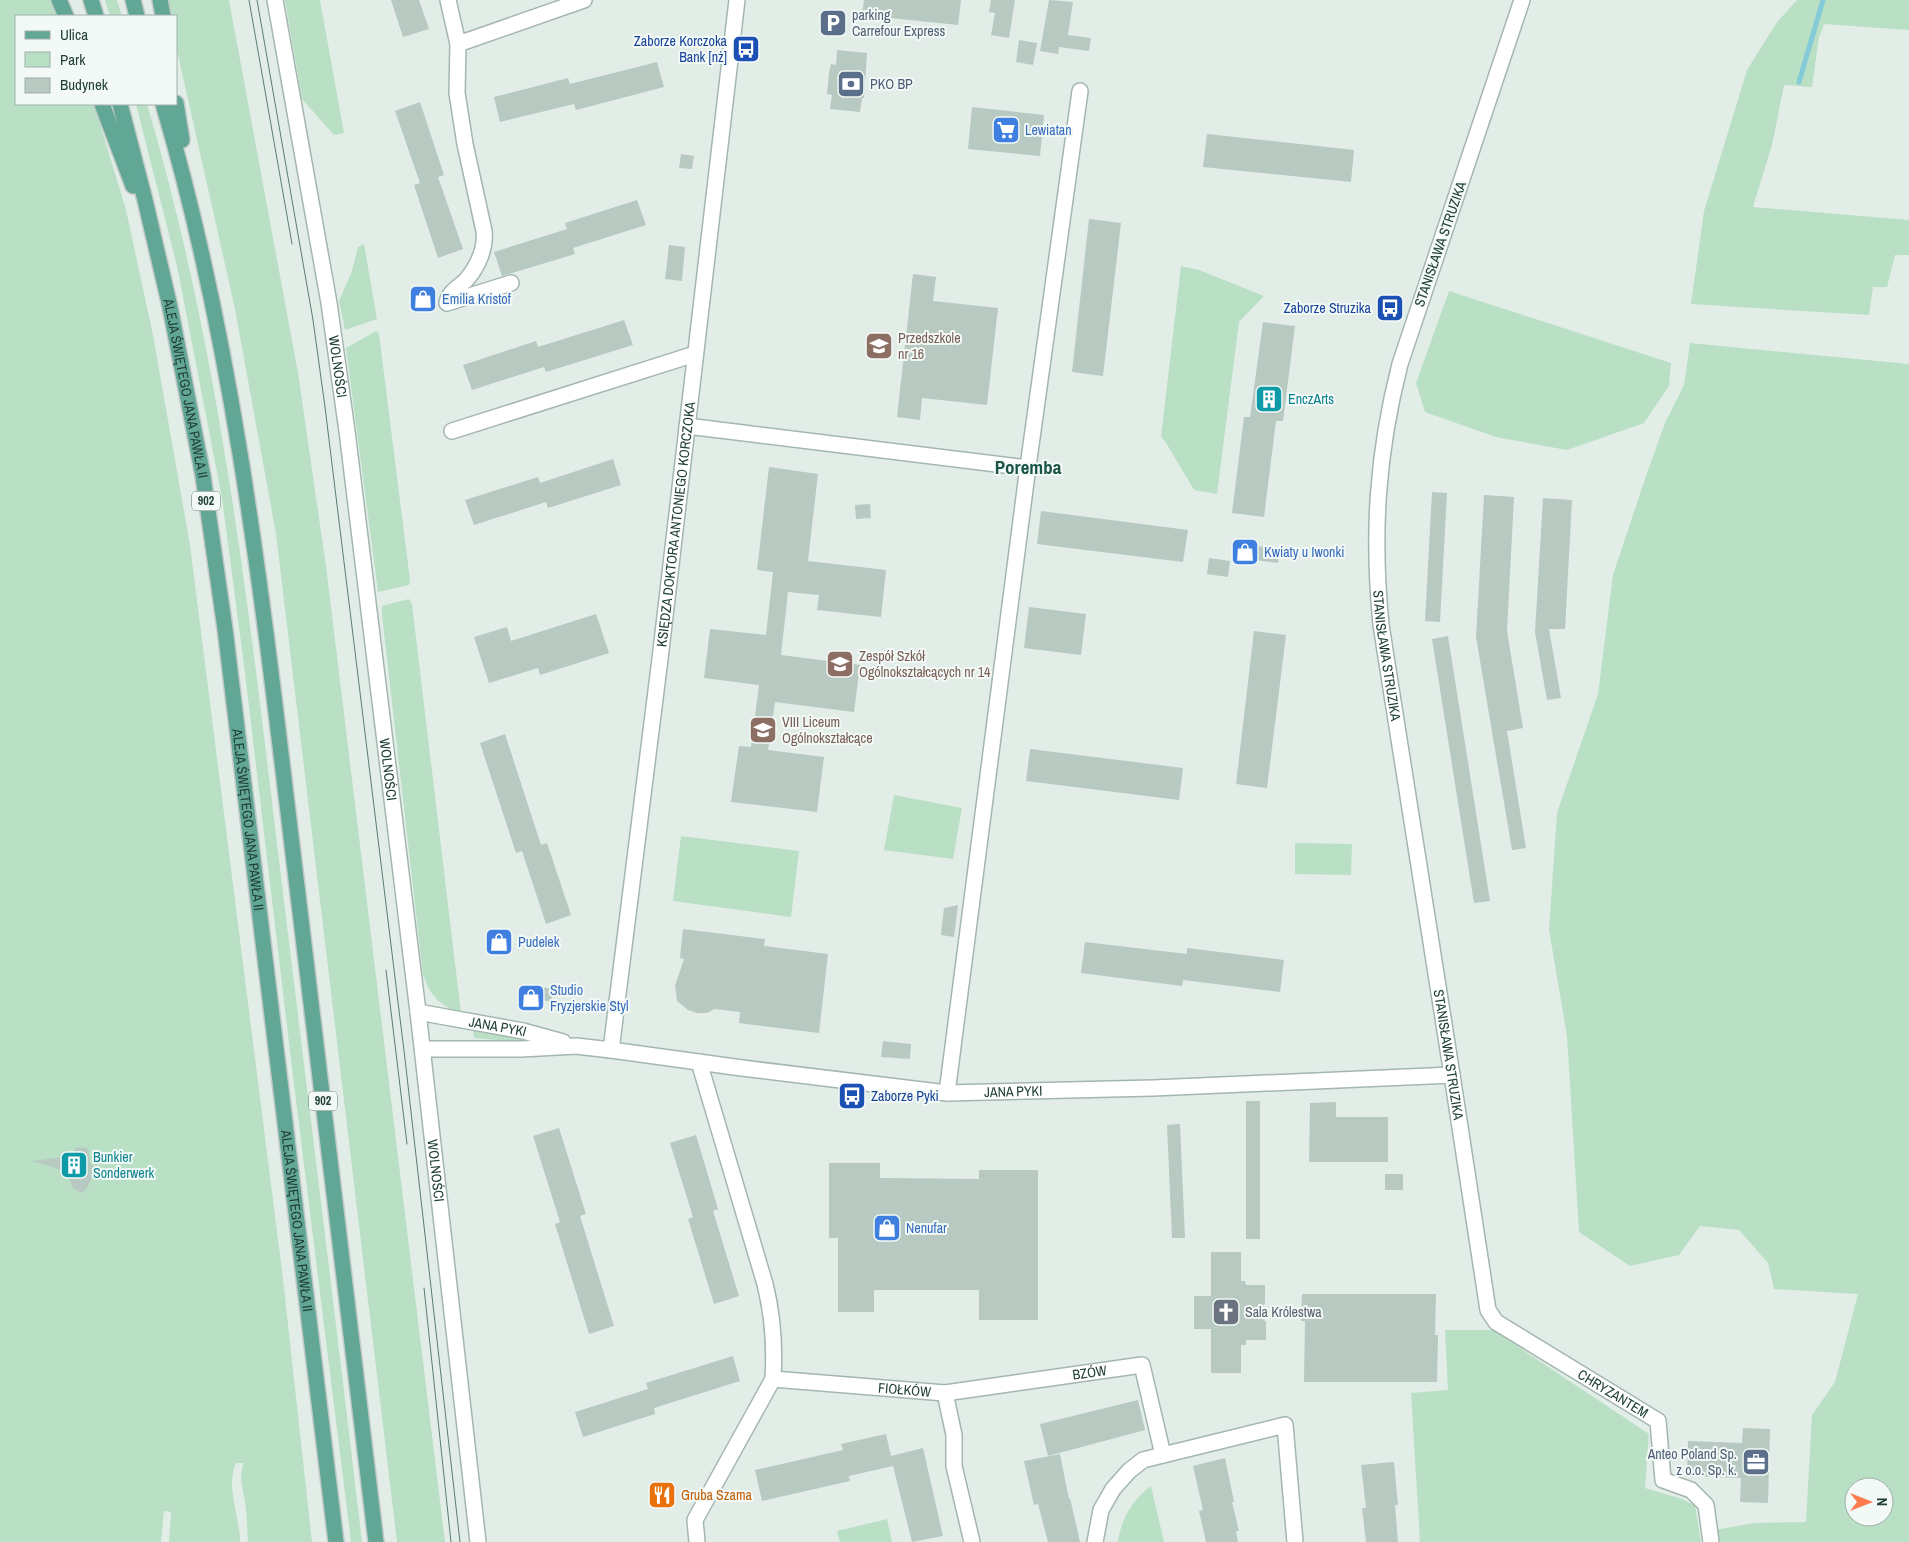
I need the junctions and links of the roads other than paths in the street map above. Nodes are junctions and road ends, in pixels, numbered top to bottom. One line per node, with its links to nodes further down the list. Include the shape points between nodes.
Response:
1 (59, 0): 10 (main road)
2 (91, 0): 11 (main road)
3 (132, 0): 12 (main road)
4 (160, 0): 13 (main road)
5 (275, 0): 27 (street, WOLNOŚCI, via 329,302)
6 (448, 0): 14 (street)
7 (584, 0): 14 (street)
8 (737, 0): 23 (street, KSIĘDZA DOKTORA ANTONIEGO KORCZOKA)
9 (1522, 0): 32 (street, STANISŁAWA STRUZIKA, via 1400,364 1386,429 1378,491 1376,558 1381,625)
10 (66, 15)
11 (96, 15)
12 (138, 15)
13 (162, 15)
14 (458, 44): 22 (street, via 457,93 485,242 468,278 448,296 448,303)
15 (1080, 91): 26 (street)
16 (102, 105): 21 (main road)
17 (120, 105): 21 (main road, ALEJA ŚWIĘTEGO JANA PAWŁA II / 902)
18 (163, 105): 20 (main road, 902)
19 (176, 105): 20 (main road)
20 (197, 233): 39 (main road, 902, via 230,389 253,532)
21 (159, 260): 38 (main road, ALEJA ŚWIĘTEGO JANA PAWŁA II / 902, via 203,476 222,610)
22 (512, 283)
23 (695, 354): 24 (street, KSIĘDZA DOKTORA ANTONIEGO KORCZOKA); 25 (street)
24 (687, 426): 26 (street); 30 (street, KSIĘDZA DOKTORA ANTONIEGO KORCZOKA)
25 (452, 431)
26 (1028, 468): 33 (street)
27 (418, 1012): 28 (street, JANA PYKI, via 523,1031); 29 (street, WOLNOŚCI)
28 (576, 1046): 29 (street, JANA PYKI); 30 (street, JANA PYKI)
29 (422, 1049): 40 (street, WOLNOŚCI)
30 (611, 1050): 31 (street, JANA PYKI)
31 (699, 1062): 33 (street, JANA PYKI); 35 (street, via 765,1284 772,1314)
32 (1452, 1075): 33 (street, JANA PYKI); 34 (street, STANISŁAWA STRUZIKA, via 1488,1310)
33 (947, 1093)
34 (1496, 1322): 45 (street, CHRYZANTEM, via 1658,1421 1663,1480 1691,1490 1706,1505)
35 (773, 1379): 36 (street, FIOŁKÓW); 41 (street, via 695,1520)
36 (945, 1393): 37 (street, BZÓW, via 1142,1365); 42 (street, FIOŁKÓW, via 954,1435 954,1466)
37 (1163, 1455): 43 (street, via 1143,1460 1113,1489 1101,1510); 44 (street, via 1285,1425)
38 (336, 1542)
39 (376, 1542)
40 (478, 1542)
41 (697, 1542)
42 (972, 1542)
43 (1096, 1542)
44 (1295, 1542)
45 (1712, 1542)

